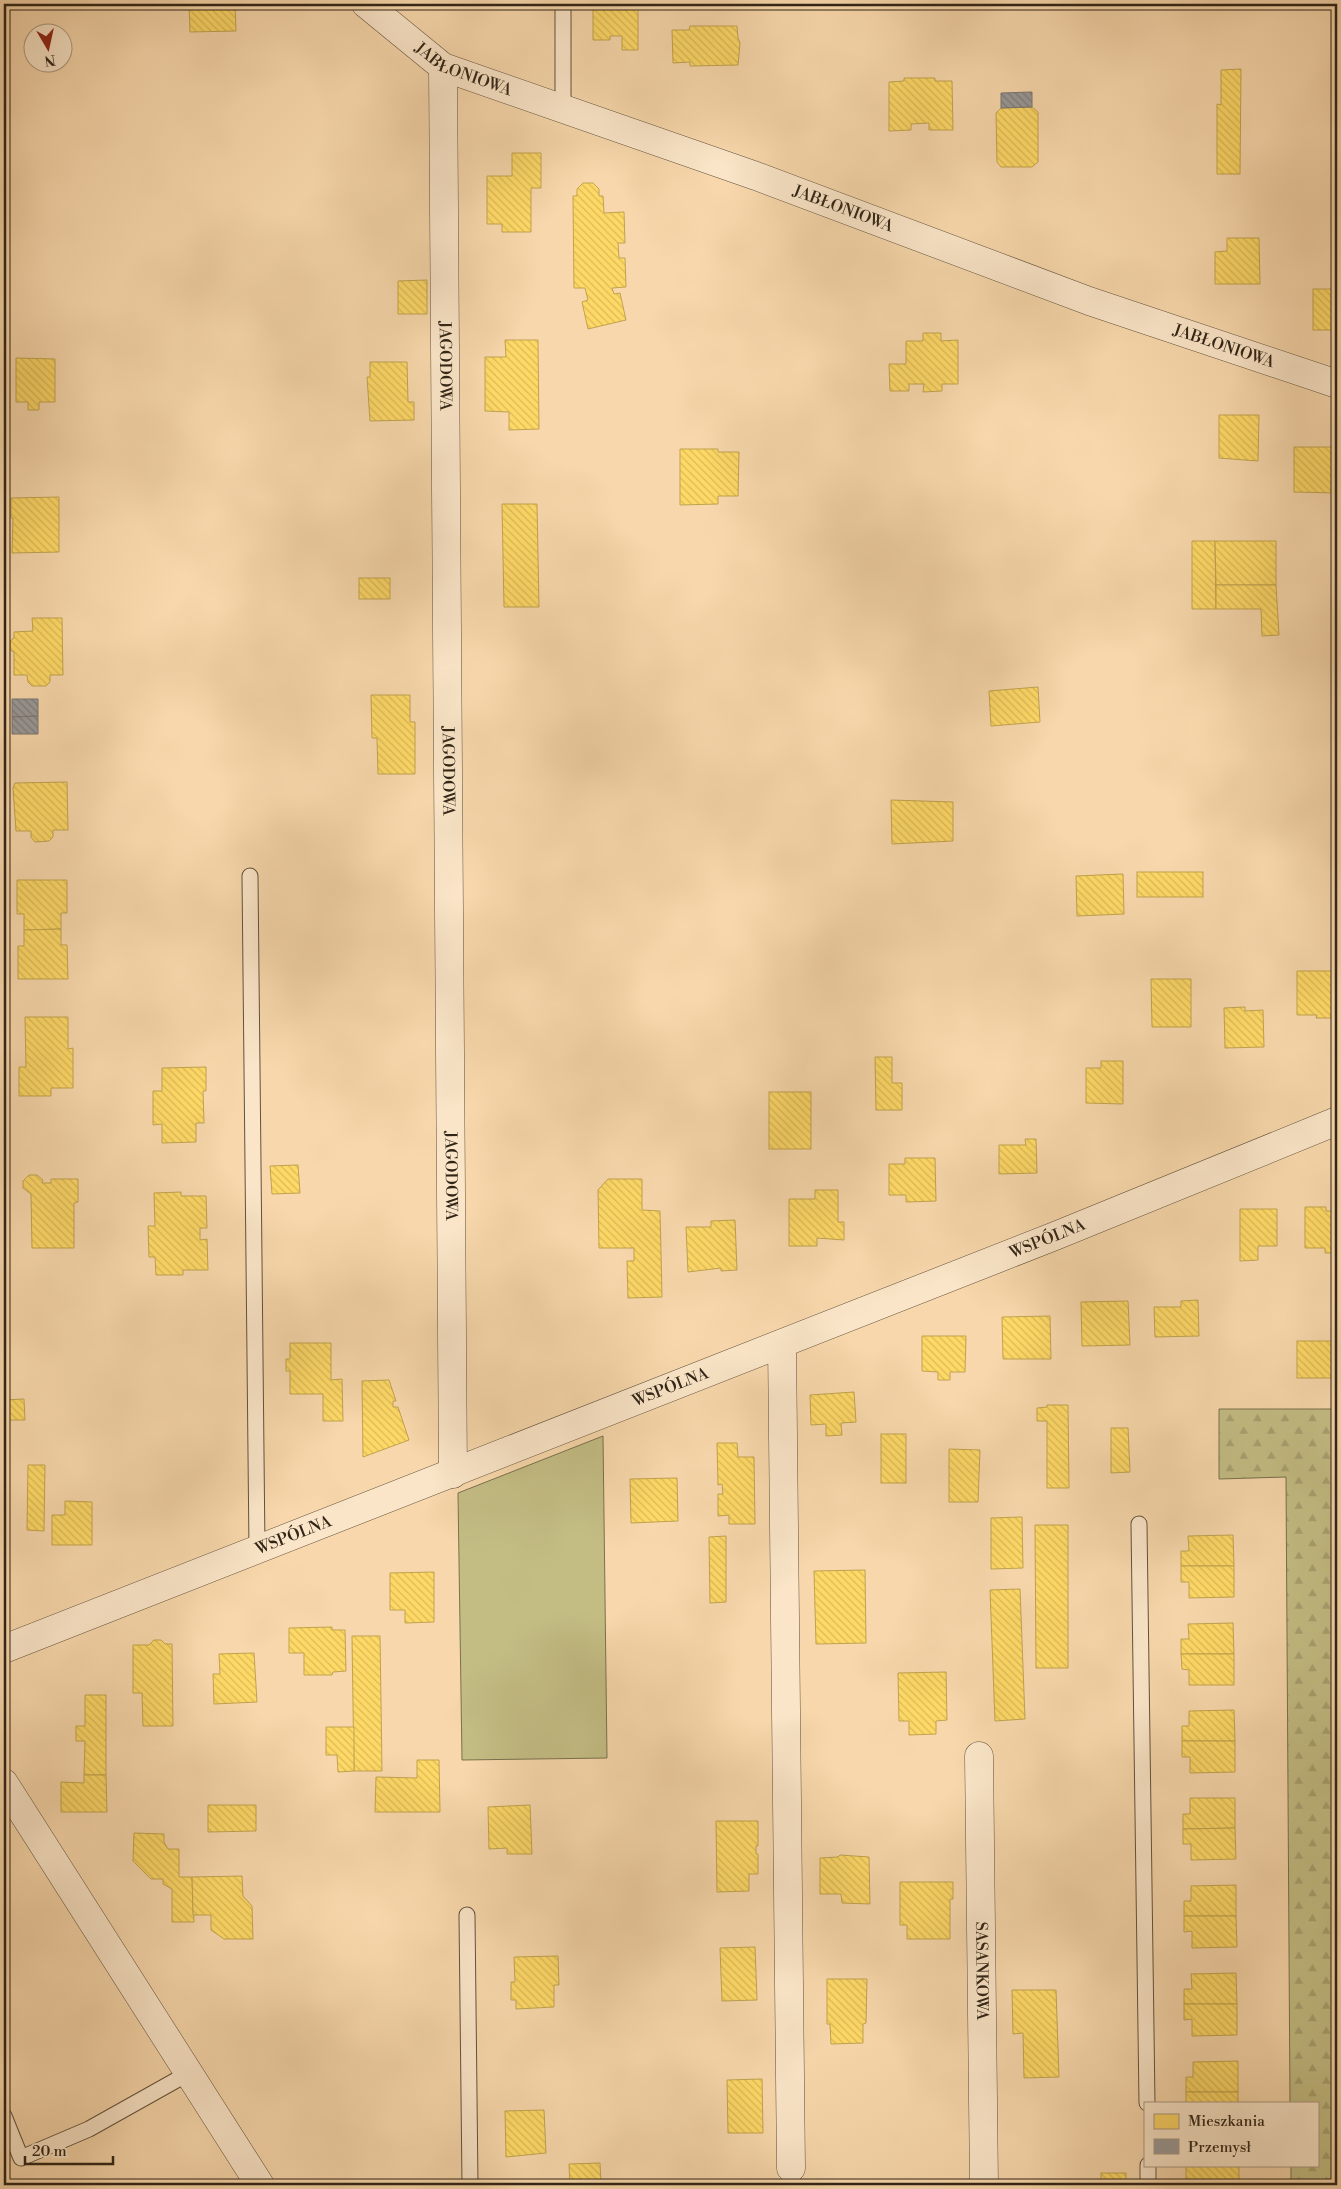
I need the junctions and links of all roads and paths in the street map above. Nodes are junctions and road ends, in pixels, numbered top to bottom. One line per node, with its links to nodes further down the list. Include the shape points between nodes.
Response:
1 (366, 4): 3 (street, JABŁONIOWA)
2 (562, 4): 4 (lane)
3 (444, 67): 4 (street, JABŁONIOWA); 9 (street, JAGODOWA)
4 (564, 109): 5 (street, JABŁONIOWA, via 756,176 1089,301)
5 (1337, 384)
6 (250, 876): 11 (lane)
7 (1337, 1122): 8 (street, WSPÓLNA)
8 (782, 1344): 9 (street, WSPÓLNA); 20 (street)
9 (453, 1474): 11 (street, WSPÓLNA)
10 (1139, 1524): 17 (lane)
11 (257, 1550): 12 (street, WSPÓLNA)
12 (4, 1649)
13 (980, 1756): 23 (street, SASANKOWA)
14 (4, 1783): 16 (street)
15 (468, 1915): 22 (lane)
16 (189, 2073): 18 (lane, via 89,2129 21,2158); 21 (street)
17 (1147, 2102)
18 (4, 2116)
19 (1148, 2166): 24 (lane)
20 (791, 2168)
21 (260, 2185)
22 (470, 2185)
23 (984, 2185)
24 (1148, 2185)

